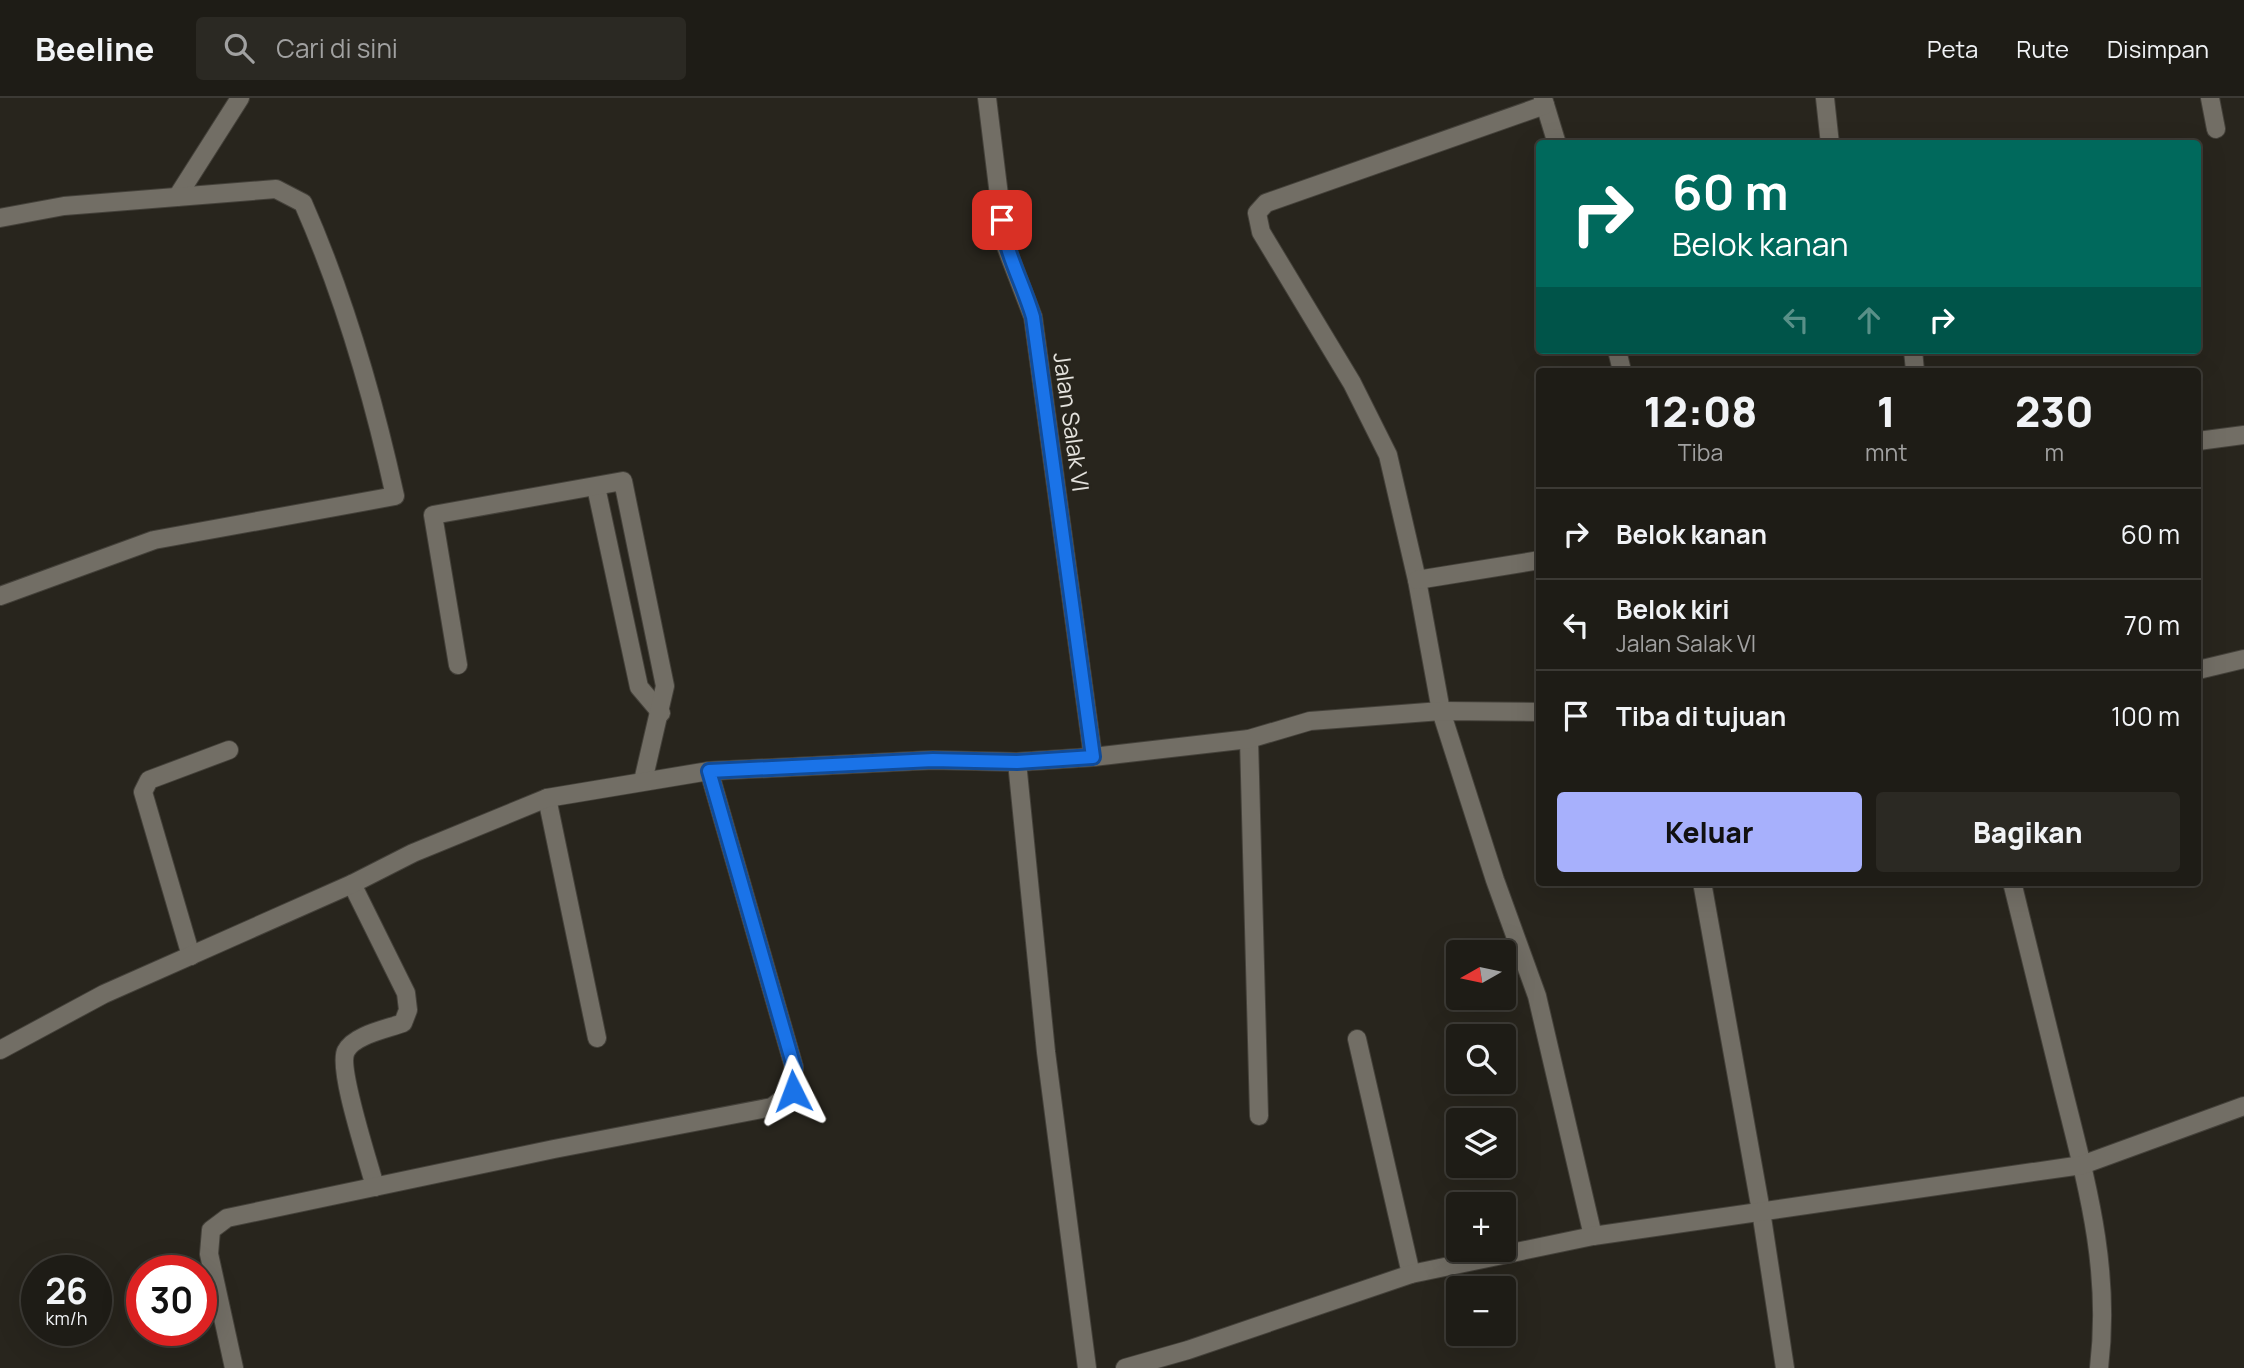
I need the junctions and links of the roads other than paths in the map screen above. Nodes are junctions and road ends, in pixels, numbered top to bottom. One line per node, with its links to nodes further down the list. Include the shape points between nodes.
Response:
1 (240, 98): 9 (street)
2 (987, 98): 25 (street, Jalan Salak VI, via 1004,244 1033,317)
3 (1825, 98): 8 (street)
4 (2210, 98): 6 (street)
5 (1544, 102): 7 (street); 15 (street, via 1266,203 1256,214 1261,232 1352,383 1388,455)
6 (2216, 129)
7 (1556, 140)
8 (1830, 140)
9 (177, 197): 10 (street, via 64,206); 16 (street, via 276,189 303,202 375,408 395,496 154,541)
10 (0, 218)
11 (2244, 435): 12 (street)
12 (2201, 441)
13 (596, 487): 18 (street, via 433,515); 22 (street, via 639,687); 22 (street, via 623,481 665,686)
14 (1536, 561): 15 (street)
15 (1416, 580): 20 (street)
16 (0, 596)
17 (2244, 659): 19 (street)
18 (457, 665)
19 (2201, 669)
20 (1441, 711): 21 (street); 23 (street, via 1310,721); 42 (street, via 1537,996)
21 (1536, 712)
22 (661, 713): 28 (street)
23 (1249, 739): 25 (street); 38 (street)
24 (229, 750): 33 (street, via 144,785)
25 (1093, 757): 26 (street)
26 (1017, 762): 27 (street, via 933,760); 45 (street, via 1046,1052)
27 (709, 771): 28 (street); 40 (street, via 794,1067 793,1091 772,1107)
28 (643, 781): 29 (street)
29 (547, 798): 30 (street, via 413,853); 34 (street)
30 (352, 884): 33 (street); 40 (street, via 406,993 408,1010 403,1023 355,1041 345,1052 344,1072)
31 (1703, 886): 41 (street)
32 (2013, 886): 39 (street)
33 (191, 956): 36 (street, via 104,994)
34 (597, 1038)
35 (1357, 1039): 43 (street)
36 (0, 1051)
37 (2244, 1106): 39 (street)
38 (1259, 1116)
39 (2082, 1165): 41 (street); 48 (street, via 2101,1258)
40 (375, 1186): 44 (street, via 227,1218 211,1230 209,1254)
41 (1761, 1211): 42 (street); 47 (street)
42 (1593, 1236): 43 (street)
43 (1411, 1274): 46 (street)
44 (234, 1368)
45 (1087, 1368)
46 (1125, 1368)
47 (1785, 1368)
48 (2099, 1368)

